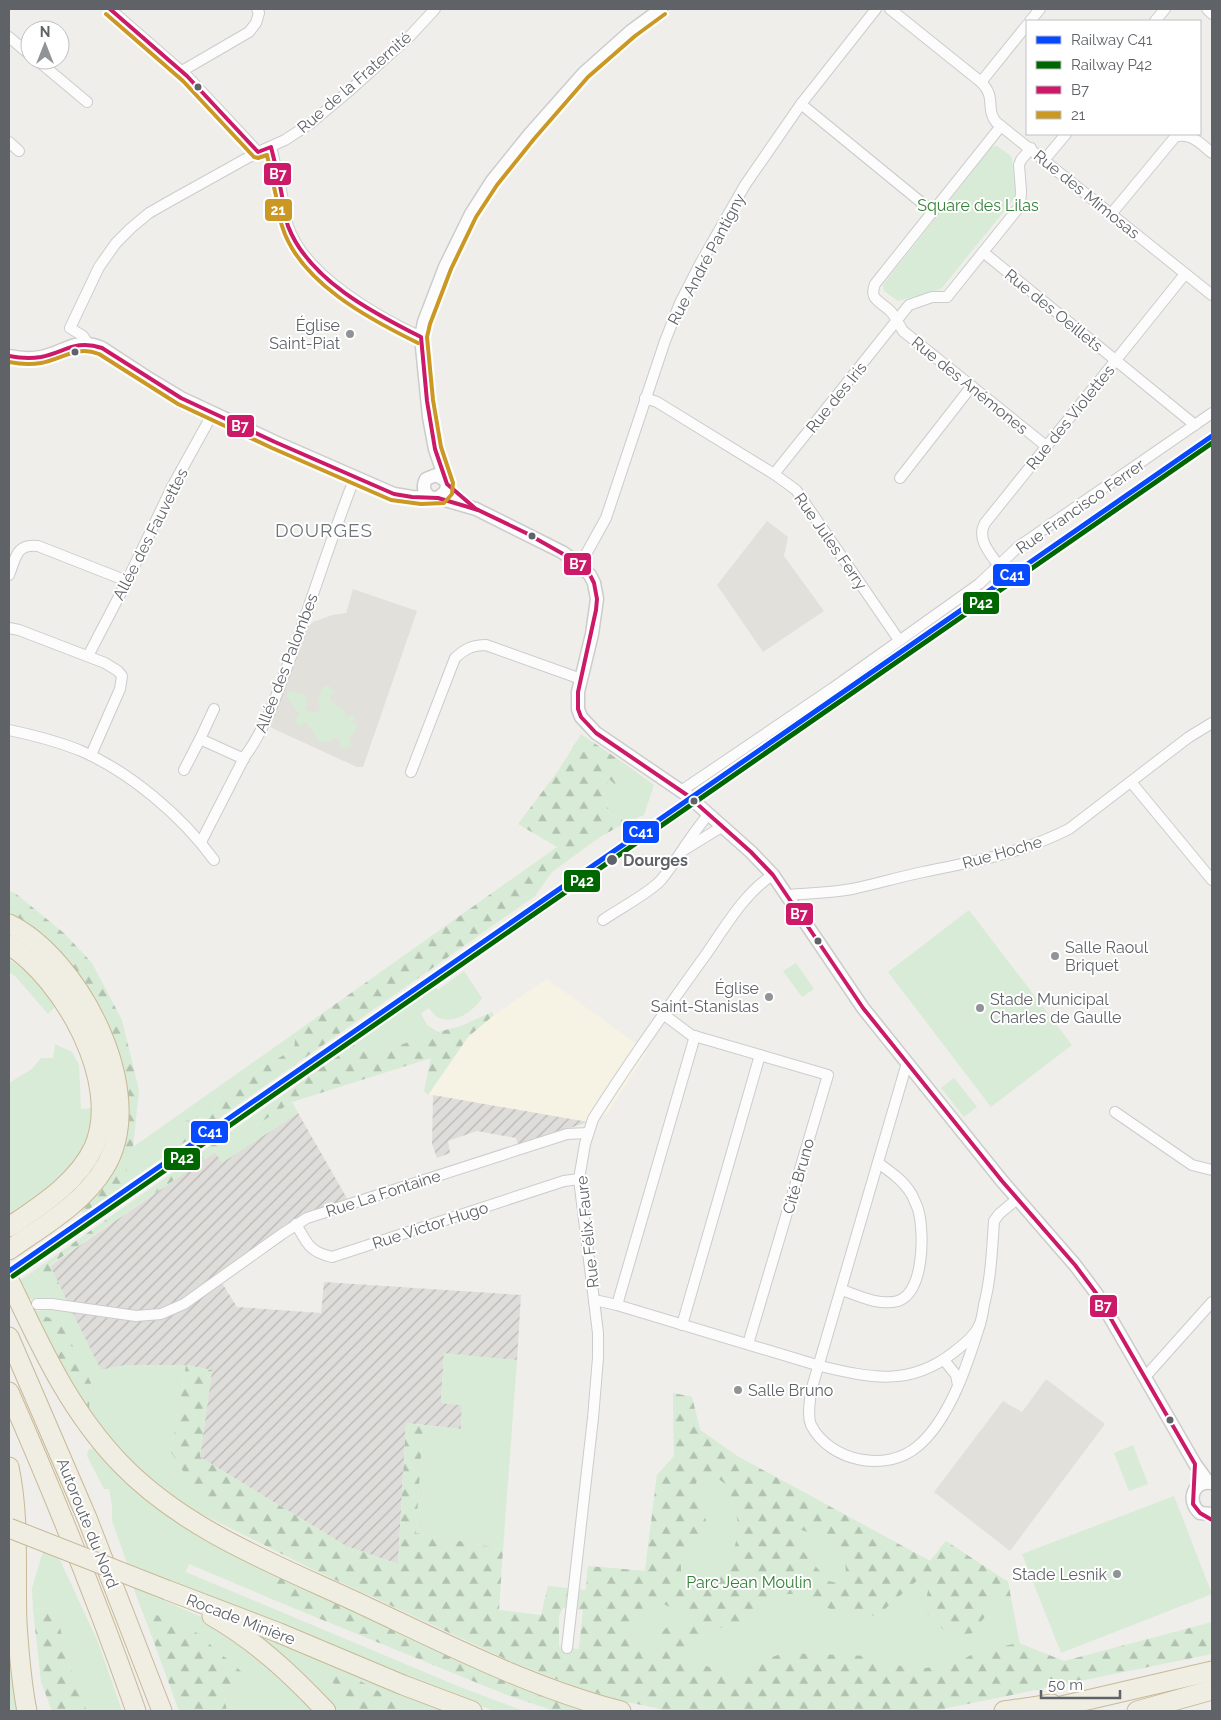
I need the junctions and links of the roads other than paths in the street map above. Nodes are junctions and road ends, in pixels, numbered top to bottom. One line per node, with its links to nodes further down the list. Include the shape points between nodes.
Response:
1 (110, 9): 17 (street)
2 (257, 9): 17 (street, via 256,24 249,32)
3 (435, 9): 24 (street, Rue de la Fraternité, via 410,36 311,123)
4 (661, 9): 36 (street, via 584,73 492,181 471,214 445,267)
5 (876, 9): 20 (street, Rue André Pantigny)
6 (890, 9): 18 (street)
7 (1040, 9): 11 (street)
8 (1165, 9): 12 (street)
9 (1207, 9): 10 (street)
10 (1212, 14)
11 (1031, 20)
12 (1156, 20)
13 (1026, 26): 18 (street)
14 (9, 37): 15 (street)
15 (20, 46)
16 (49, 70): 19 (street)
17 (182, 71): 27 (street)
18 (981, 82): 21 (street, Rue des Mimosas, via 990,93 994,119)
19 (87, 102)
20 (802, 104): 30 (street); 41 (street, Rue André Pantigny, via 745,185 700,264 677,310)
21 (1001, 126): 25 (street, Rue des Mimosas); 30 (street)
22 (1065, 135): 29 (street)
23 (9, 142): 26 (street)
24 (271, 147): 27 (street, Rue de la Fraternité); 36 (street, via 288,225 294,240 312,265 358,301)
25 (1031, 148): 29 (street, Rue des Mimosas); 32 (street, via 1019,165 1020,206)
26 (19, 151)
27 (258, 152): 37 (street, Rue de la Fraternité, via 149,213 116,243 99,267 70,328)
28 (1212, 153): 31 (street, via 1192,137 1175,137)
29 (1045, 160): 31 (street, Rue des Mimosas)
30 (933, 212): 35 (street, via 872,290 874,298)
31 (1112, 213): 33 (street, Rue des Mimosas)
32 (983, 252): 35 (street, via 947,297 914,302); 39 (street, Rue des Oeillets)
33 (1185, 274): 34 (street, Rue des Mimosas); 39 (street, Rue des Violettes)
34 (1212, 295)
35 (897, 321): 40 (street, Rue des Anémones, via 903,331); 47 (street, Rue des Iris)
36 (421, 337): 46 (street)
37 (87, 342): 38 (street, via 40,357); 42 (street, via 102,348 181,398)
38 (9, 356)
39 (1116, 360): 44 (street, Rue des Oeillets); 45 (street, Rue des Violettes)
40 (971, 387): 45 (street, Rue des Anémones); 49 (street)
41 (645, 398): 47 (street, Rue Jules Ferry, via 657,402); 55 (street, Rue André Pantigny, via 606,518)
42 (213, 413): 48 (street); 58 (street, Allée des Fauvettes, via 172,487)
43 (1212, 413): 44 (street, Rue Francisco Ferrer)
44 (1196, 425): 56 (street, Rue Francisco Ferrer, via 1018,547)
45 (1046, 446): 56 (street, Rue des Violettes, via 981,530 983,543)
46 (435, 450): 50 (street); 51 (street)
47 (774, 474): 60 (street, Rue Jules Ferry, via 801,496)
48 (355, 477): 52 (street); 68 (street, Allée des Palombes, via 278,691)
49 (900, 478)
50 (427, 480): 51 (street, via 436,475); 52 (street, via 411,490); 53 (street, via 424,492)
51 (446, 482): 53 (street, via 446,492); 54 (street)
52 (387, 490): 53 (street, via 402,496)
53 (435, 498): 54 (street)
54 (476, 509): 55 (street, via 548,544)
55 (580, 565): 62 (street, via 594,583 597,599)
56 (999, 566): 60 (street, Rue Francisco Ferrer, via 979,584)
57 (9, 575): 58 (street, via 18,552 29,545)
58 (127, 580): 61 (street, Allée des Fauvettes)
59 (9, 628): 61 (street)
60 (899, 640): 72 (street, Rue Francisco Ferrer)
61 (88, 656): 67 (street, via 122,676 120,689)
62 (581, 679): 70 (street, via 486,645 466,648 455,658); 72 (street, via 578,709 587,725)
63 (214, 709): 66 (street)
64 (1212, 723): 71 (street, Rue Hoche)
65 (9, 730): 67 (street)
66 (200, 739): 68 (street); 69 (street)
67 (90, 755): 75 (street, via 133,781)
68 (244, 760): 75 (street, Allée des Palombes)
69 (184, 770)
70 (411, 772)
71 (1131, 782): 79 (street); 80 (street, Rue Hoche, via 1069,829 1020,850 851,889)
72 (680, 791): 73 (street)
73 (709, 814): 74 (street); 76 (street)
74 (722, 826): 76 (street); 78 (street)
75 (201, 842): 77 (street)
76 (683, 851): 81 (street, via 660,881)
77 (214, 860)
78 (773, 875): 80 (street); 84 (street, Rue Félix Faure, via 748,897)
79 (1212, 880)
80 (787, 895): 87 (street, via 863,1008)
81 (602, 920)
82 (9, 924): 96 (highway, via 45,949 64,970 91,1010 112,1066 119,1110 114,1148 93,1183 60,1215)
83 (9, 945): 95 (highway, via 49,980 73,1016 93,1064 100,1113 96,1141 80,1170)
84 (663, 1014): 85 (street, Cité Bruno); 89 (street, Rue Félix Faure, via 593,1119)
85 (695, 1036): 86 (street, Cité Bruno); 101 (street)
86 (760, 1055): 104 (street); 106 (street, Cité Bruno, via 828,1075)
87 (907, 1063): 90 (street); 93 (street)
88 (1115, 1112): 91 (street, via 1192,1165)
89 (588, 1133): 92 (street, Rue Félix Faure); 94 (street, Rue La Fontaine, via 566,1134 318,1214)
90 (878, 1164): 98 (street); 98 (street, via 899,1178 911,1193 919,1212 920,1265 906,1297 896,1301 880,1302)
91 (1212, 1170)
92 (579, 1179): 94 (street, Rue Victor Hugo, via 564,1181 332,1257 319,1254 309,1246); 99 (street, Rue Félix Faure)
93 (1017, 1199): 103 (street, via 994,1222 988,1289); 109 (street, via 1096,1293)
94 (296, 1224): 102 (street, Rue La Fontaine, via 198,1294 161,1314)
95 (9, 1227)
96 (9, 1250)
97 (9, 1280): 102 (highway)
98 (842, 1290): 108 (street)
99 (594, 1301): 101 (street); 119 (street, Rue Félix Faure, via 598,1358)
100 (1212, 1302): 109 (street)
101 (617, 1305): 104 (street)
102 (31, 1310): 128 (highway, via 54,1373 78,1413 138,1480 182,1514 258,1556 507,1671)
103 (980, 1324): 107 (street, via 968,1341); 110 (street)
104 (682, 1325): 106 (street)
105 (9, 1337): 125 (highway, Autoroute du Nord, via 87,1518)
106 (748, 1344): 108 (street)
107 (944, 1360): 108 (street, via 916,1373 880,1378); 110 (street, via 956,1375)
108 (820, 1366): 110 (street, via 809,1408 811,1424 824,1443 846,1456 866,1461 906,1454 918,1446 936,1426)
109 (1145, 1377): 112 (street)
110 (958, 1385)
111 (9, 1392): 124 (highway, Autoroute du Nord, via 75,1549)
112 (1195, 1464): 114 (street); 115 (street)
113 (9, 1467): 123 (highway, via 16,1508 17,1623)
114 (1210, 1483): 115 (street, via 1200,1484)
115 (1195, 1489): 116 (street, via 1193,1504)
116 (1210, 1516)
117 (9, 1528): 118 (highway, Rocade Minière, bridge)
118 (166, 1590): 126 (highway, via 247,1638 294,1676); 127 (highway, Rocade Minière)
119 (566, 1648)
120 (1212, 1671): 122 (highway)
121 (1212, 1690): 131 (highway)
122 (1105, 1696): 129 (highway); 130 (highway)
123 (26, 1711)
124 (136, 1711)
125 (162, 1711)
126 (326, 1711)
127 (472, 1711)
128 (621, 1711)
129 (1004, 1711)
130 (1040, 1711)
131 (1136, 1711)

